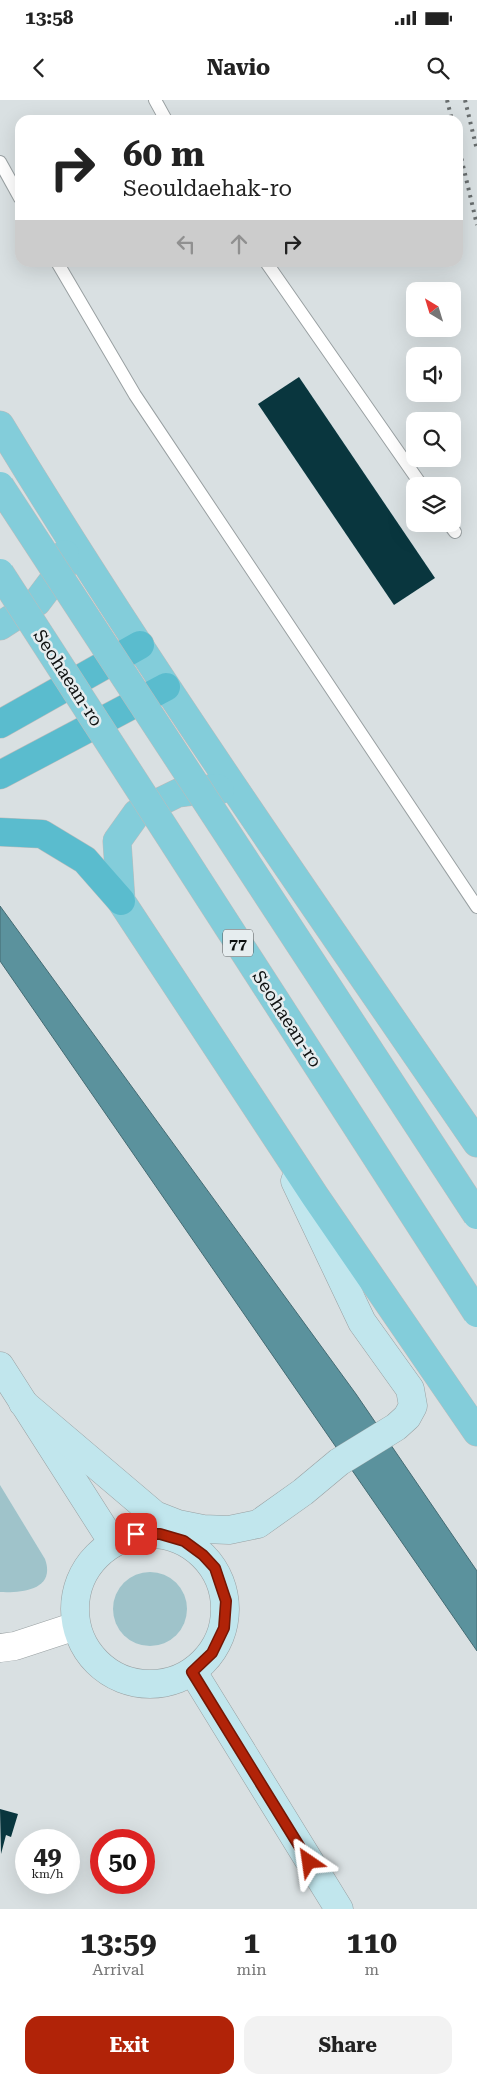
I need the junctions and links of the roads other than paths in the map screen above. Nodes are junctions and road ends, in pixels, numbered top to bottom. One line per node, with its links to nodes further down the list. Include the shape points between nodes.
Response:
1 (155, 100): 2 (lane)
2 (163, 115)
3 (0, 162): 4 (lane)
4 (15, 189)
5 (60, 267): 20 (lane, via 135,396)
6 (269, 267): 8 (lane)
7 (0, 425): 10 (main road)
8 (416, 477)
9 (0, 486): 23 (main road, bridge)
10 (67, 532): 12 (main road, via 64,566 38,602); 13 (main road)
11 (0, 573): 24 (main road, Seohaean-ro / 77, bridge)
12 (0, 626)
13 (140, 645): 14 (main road); 15 (highway)
14 (166, 687): 16 (highway); 17 (main road)
15 (0, 724)
16 (0, 775)
17 (251, 810): 19 (main road, via 217,788 178,793 137,813 117,841); 22 (main road)
18 (0, 832): 19 (highway, via 42,834 85,860)
19 (121, 900): 21 (main road)
20 (477, 908)
21 (266, 1122): 27 (main road); 28 (main road, via 362,1322 410,1389 413,1406 401,1422 339,1462)
22 (477, 1143)
23 (477, 1215)
24 (477, 1313)
25 (0, 1366): 26 (main road)
26 (23, 1403): 28 (main road, via 155,1515 203,1529); 30 (main road)
27 (477, 1432)
28 (261, 1531): 29 (main road, via 236,1548)
29 (184, 1541): 30 (main road, via 160,1534 136,1534); 33 (main road, via 215,1568 226,1601 224,1628 212,1653)
30 (113, 1543): 31 (main road, via 94,1558 81,1578 74,1602)
31 (76, 1626): 32 (street); 33 (main road, via 96,1663 132,1683 167,1683)
32 (0, 1648)
33 (192, 1672): 34 (main road)
34 (339, 1909)

